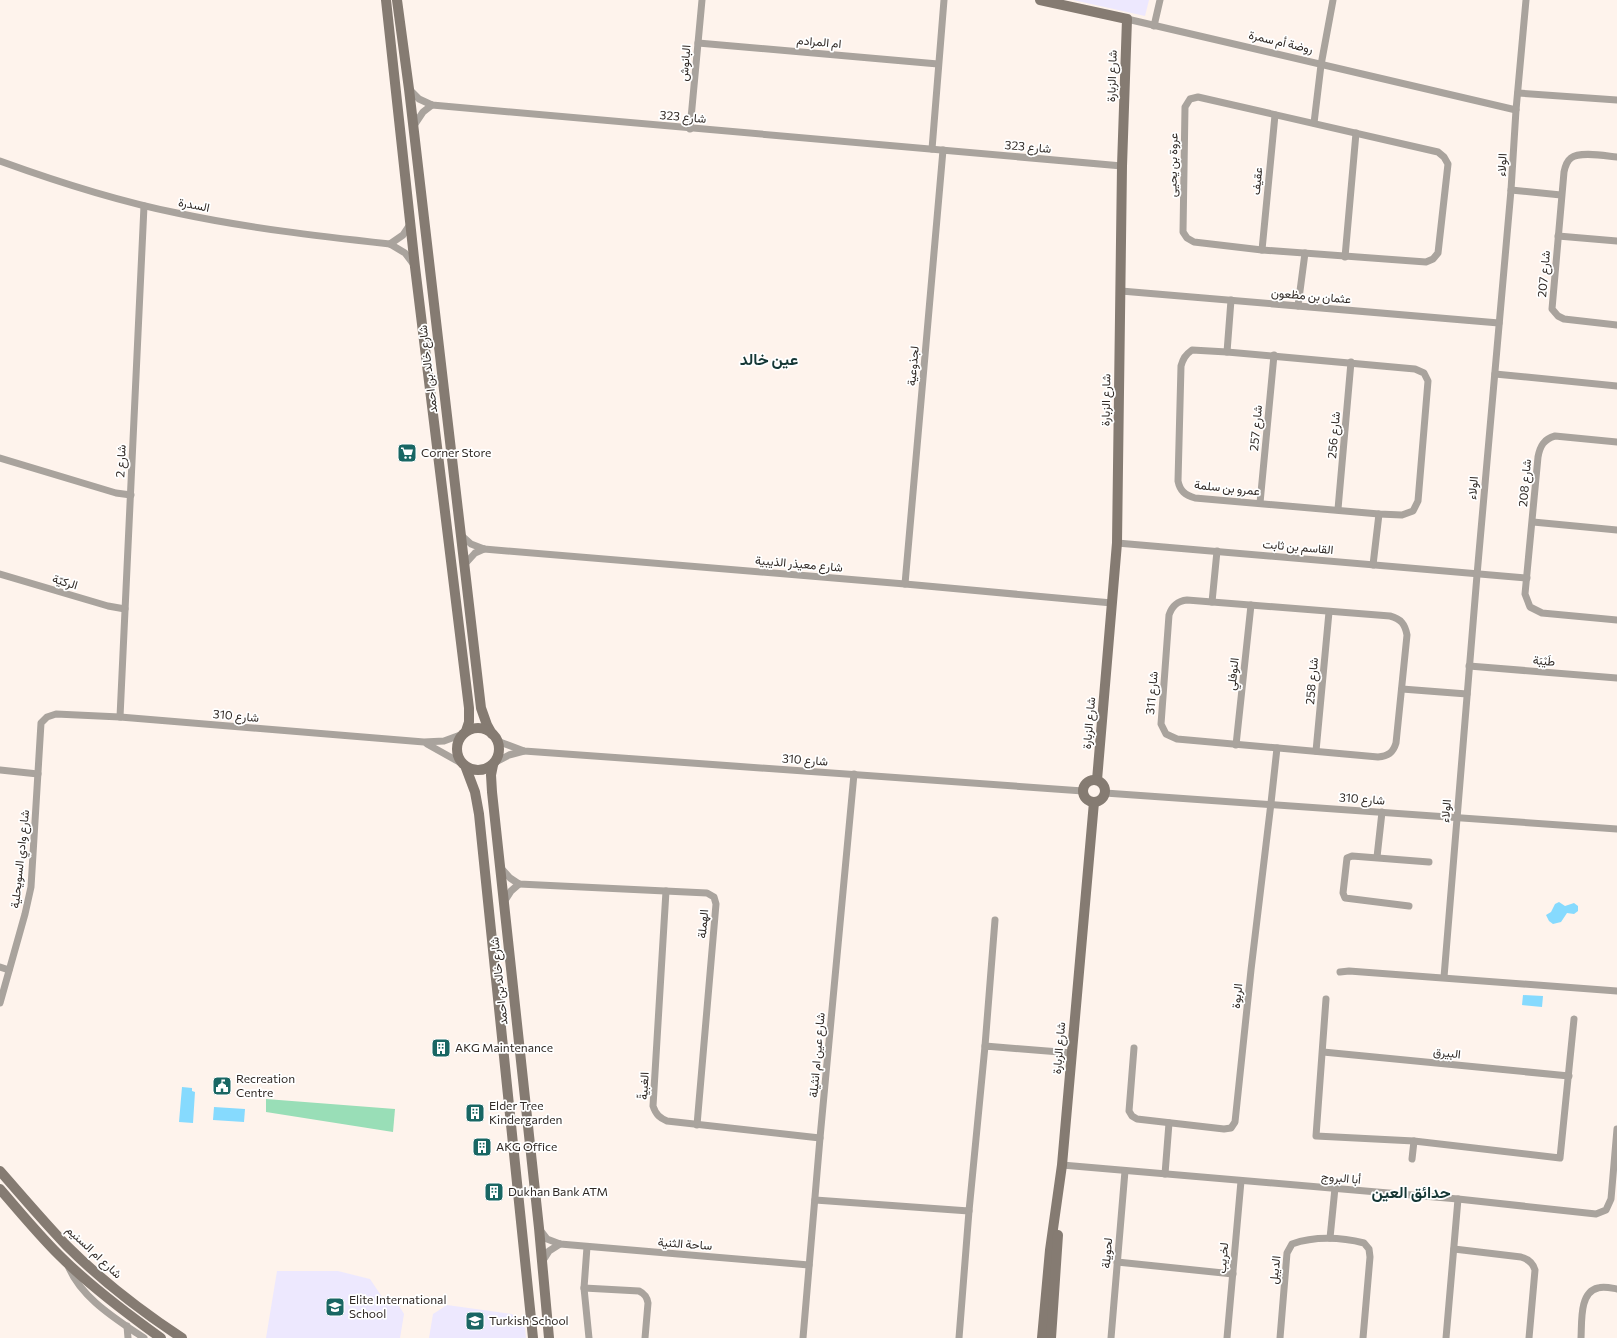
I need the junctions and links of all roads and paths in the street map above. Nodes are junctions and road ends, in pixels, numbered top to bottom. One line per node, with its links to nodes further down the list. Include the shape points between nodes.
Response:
1 (386, 0): 32 (main road, شارع خالد بن احمد)
2 (397, 0): 14 (main road, شارع خالد بن احمد)
3 (702, 0): 11 (street, البانوش)
4 (944, 0): 12 (street)
5 (1040, 0): 9 (main road, روضة أم سمرة)
6 (1160, 0): 10 (street)
7 (1333, 0): 13 (street)
8 (1526, 0): 15 (street, الولاء)
9 (1127, 19): 10 (street, روضة أم سمرة); 28 (main road, شارع الزبارة)
10 (1154, 26): 13 (street, روضة أم سمرة)
11 (698, 43): 12 (street, ام المرادم); 22 (street, البانوش)
12 (938, 64): 24 (street)
13 (1320, 65): 18 (street, روضة أم سمرة); 20 (street)
14 (409, 89): 17 (street, شارع 323, via 419,99); 21 (main road, شارع خالد بن احمد)
15 (1518, 93): 16 (street); 18 (street, الولاء)
16 (1617, 100)
17 (432, 105): 21 (street, via 423,112); 22 (street, شارع 323)
18 (1516, 110): 29 (street, الولاء)
19 (1274, 115): 20 (street, عروة بن يحيى); 36 (street, عقيف); 36 (street, عروة بن يحيى, via 1198,97 1190,99 1185,107 1183,232 1194,242)
20 (1314, 123): 23 (street, عروة بن يحيى)
21 (413, 127): 58 (main road, شارع خالد بن احمد)
22 (690, 129): 24 (street, شارع 323)
23 (1356, 134): 38 (street); 38 (street, عروة بن يحيى, via 1438,152 1448,164 1438,253 1433,259 1426,262)
24 (932, 149): 25 (street, شارع 323)
25 (943, 150): 28 (street, شارع 323); 67 (street, لجذوعية)
26 (1617, 157): 30 (street, شارع 207, via 1584,154 1571,158 1566,164)
27 (0, 161): 31 (street, السدرة)
28 (1122, 166): 40 (main road, شارع الزبارة)
29 (1511, 190): 30 (street); 43 (street, الولاء)
30 (1561, 195): 33 (street, شارع 207)
31 (144, 206): 35 (street, السدرة, via 249,227); 52 (street, شارع 2)
32 (412, 221): 35 (street, via 403,235); 39 (main road, شارع خالد بن احمد)
33 (1558, 236): 34 (street); 44 (street, شارع 207, via 1552,303 1554,313 1564,319)
34 (1617, 241)
35 (390, 244): 39 (street, السدرة, via 405,253)
36 (1262, 250): 37 (street, عروة بن يحيى)
37 (1306, 253): 38 (street, عروة بن يحيى); 42 (street)
38 (1345, 257)
39 (415, 266): 80 (main road, شارع خالد بن احمد, via 469,708 469,722)
40 (1121, 291): 41 (street, عثمان بن مظعون); 59 (main road, شارع الزبارة)
41 (1231, 300): 42 (street, عثمان بن مظعون); 45 (street)
42 (1298, 306): 43 (street, عثمان بن مظعون)
43 (1499, 324): 48 (street, الولاء)
44 (1617, 326)
45 (1227, 352): 46 (street, عمرو بن سلمة); 53 (street, عمرو بن سلمة, via 1198,350 1187,353 1183,358 1178,481 1183,492 1194,498)
46 (1274, 356): 47 (street, عمرو بن سلمة); 53 (street, شارع 257)
47 (1352, 362): 54 (street, شارع 256); 55 (street, عمرو بن سلمة, via 1415,369 1424,373 1428,381 1418,501 1413,511 1408,514)
48 (1495, 374): 49 (street); 65 (street, الولاء)
49 (1617, 386)
50 (1617, 442): 56 (street, شارع 208, via 1555,436 1544,442 1538,457)
51 (0, 458): 52 (street, via 116,493)
52 (131, 495): 71 (street, شارع 2)
53 (1260, 503): 54 (street, عمرو بن سلمة)
54 (1338, 509): 55 (street, عمرو بن سلمة)
55 (1379, 514): 63 (street)
56 (1533, 522): 57 (street); 66 (street, شارع 208)
57 (1617, 530)
58 (461, 535): 60 (street, شارع معيذر الذيبية, via 471,544); 62 (main road, شارع خالد بن احمد)
59 (1117, 543): 61 (street, القاسم بن ثابت); 69 (main road, شارع الزبارة)
60 (484, 549): 62 (street, via 475,553); 67 (street, شارع معيذر الذيبية)
61 (1218, 551): 63 (street, القاسم بن ثابت); 68 (street)
62 (465, 564): 81 (main road, شارع خالد بن احمد, via 481,708)
63 (1373, 565): 65 (street, القاسم بن ثابت)
64 (0, 574): 71 (street, الركيّة)
65 (1477, 575): 66 (street); 74 (street, الولاء)
66 (1527, 578): 73 (street, شارع 208, via 1527,602 1530,607 1542,613)
67 (905, 584): 69 (street, شارع معيذر الذيبية)
68 (1212, 602): 70 (street, شارع 311); 83 (street, شارع 311, via 1181,601 1171,608 1160,724 1166,734 1177,739)
69 (1112, 603): 92 (main road, شارع الزبارة)
70 (1251, 605): 72 (street, شارع 311); 83 (street, النوفلي)
71 (125, 609): 79 (street, شارع 2)
72 (1329, 612): 76 (street, شارع 311, via 1390,616 1403,623 1407,634); 86 (street, شارع 258)
73 (1617, 620)
74 (1470, 666): 75 (street, طَيْبَة); 77 (street, الولاء)
75 (1617, 678)
76 (1402, 689): 77 (street); 86 (street, شارع 311, via 1396,743 1390,754 1378,757)
77 (1467, 694): 98 (street, الولاء)
78 (48, 717): 79 (street, شارع 310, via 56,714); 90 (street, شارع وادي السويحلية, via 41,723)
79 (120, 717): 82 (street, شارع 310)
80 (465, 733): 81 (main road, via 472,729 482,729); 82 (street, شارع 310, via 444,741); 88 (main road, via 457,745 458,758)
81 (495, 737): 85 (street, شارع 310); 87 (main road, via 499,752)
82 (424, 742): 88 (street, شارع 310)
83 (1236, 745): 84 (street, شارع 311)
84 (1277, 748): 86 (street, شارع 311); 96 (street)
85 (524, 751): 87 (street, شارع 310); 91 (street, شارع 310)
86 (1316, 751)
87 (494, 764): 88 (main road, via 477,771); 102 (main road, شارع خالد بن احمد, via 491,783)
88 (464, 765): 155 (main road, شارع خالد بن احمد, via 475,792 479,814)
89 (0, 770): 90 (street)
90 (38, 774): 109 (street, شارع وادي السويحلية, via 30,887)
91 (854, 774): 93 (street, شارع 310); 124 (street, شارع عين ام انثيلة)
92 (1097, 780): 93 (main road, via 1089,782); 94 (main road, via 1104,785)
93 (1083, 791): 95 (main road, via 1086,799)
94 (1105, 793): 95 (main road, via 1102,799); 96 (street, شارع 310)
95 (1094, 802): 119 (main road, شارع الزبارة)
96 (1271, 803): 97 (street, شارع 310); 121 (street, الربوة, via 1250,970 1235,1122 1231,1128 1224,1129)
97 (1382, 812): 98 (street, شارع 310); 100 (street)
98 (1456, 817): 99 (street, شارع 310); 111 (street, الولاء)
99 (1617, 828)
100 (1377, 857): 101 (street); 106 (street, via 1347,858 1343,896 1348,900)
101 (1429, 862)
102 (500, 866): 103 (street, via 510,878); 105 (main road, شارع خالد بن احمد)
103 (520, 884): 104 (street, الهملة); 105 (street, via 511,891)
104 (666, 891): 122 (street, الغبيةّ, via 653,1106 657,1116 667,1122); 122 (street, الهملة, via 707,893 714,897 716,904)
105 (504, 902): 138 (main road, شارع خالد بن احمد)
106 (1409, 906)
107 (995, 920): 116 (street)
108 (0, 967): 109 (street)
109 (9, 970): 114 (street, شارع وادي السويحلية)
110 (1340, 972): 111 (street)
111 (1444, 978): 112 (street)
112 (1617, 991)
113 (1326, 999): 118 (street)
114 (0, 1003)
115 (1574, 1019): 120 (street)
116 (985, 1046): 119 (street); 137 (street)
117 (1134, 1048): 121 (street, الربوة, via 1129,1110 1136,1119)
118 (1323, 1052): 120 (street, البيرق); 125 (street, via 1316,1136)
119 (1072, 1053): 127 (main road, شارع الزبارة)
120 (1569, 1076): 125 (street, via 1560,1158)
121 (1169, 1123): 130 (street)
122 (697, 1125): 124 (street, الغبيةّ)
123 (1617, 1129): 134 (street, أبا البروج, via 1611,1199 1602,1213)
124 (820, 1138): 136 (street, شارع عين ام انثيلة)
125 (1414, 1141): 126 (street)
126 (1412, 1159)
127 (1062, 1165): 129 (street, أبا البروج); 135 (main road, شارع الزبارة)
128 (0, 1171): 154 (main road, شارع ام السنيم, via 93,1271 145,1313)
129 (1124, 1171): 130 (street, أبا البروج); 145 (street, لحويلة)
130 (1165, 1174): 131 (street, أبا البروج)
131 (1241, 1181): 132 (street, أبا البروج); 147 (street, لخريب)
132 (1336, 1188): 134 (street, أبا البروج); 139 (street)
133 (0, 1189): 143 (main road, شارع ام السنيم)
134 (1458, 1198): 142 (street)
135 (1058, 1199): 161 (main road, شارع الزبارة, via 1050,1250); 162 (main road, شارع الزبارة, via 1058,1250)
136 (815, 1200): 137 (street); 146 (street, شارع عين ام انثيلة)
137 (969, 1211): 160 (street)
138 (539, 1228): 140 (street, ساحة الثنية, via 548,1239); 144 (main road, شارع خالد بن احمد)
139 (1330, 1238): 165 (street, الديبل, via 1299,1241 1292,1244 1287,1253); 166 (street, الديبل, via 1364,1242 1369,1249)
140 (560, 1244): 141 (street, ساحة الثنية); 144 (street, via 549,1251)
141 (587, 1247): 146 (street, ساحة الثنية); 148 (street)
142 (1454, 1250): 167 (street); 168 (street, via 1521,1257 1534,1265)
143 (66, 1261): 150 (street, via 71,1274 85,1292); 153 (main road, شارع ام السنيم, via 111,1301)
144 (542, 1262): 156 (main road, شارع خالد بن احمد)
145 (1117, 1262): 147 (street); 163 (street, لحويلة)
146 (809, 1265): 159 (street, شارع عين ام انثيلة)
147 (1233, 1274): 164 (street, لخريب)
148 (584, 1288): 157 (street); 158 (street, via 643,1293 648,1299)
149 (1617, 1289): 169 (street, via 1600,1287 1588,1294 1584,1302)
150 (127, 1326): 151 (street); 152 (street)
151 (128, 1338)
152 (144, 1338)
153 (161, 1338)
154 (182, 1338)
155 (533, 1338)
156 (549, 1338)
157 (589, 1338)
158 (645, 1338)
159 (804, 1338)
160 (959, 1338)
161 (1042, 1338)
162 (1051, 1338)
163 (1111, 1338)
164 (1227, 1338)
165 (1280, 1338)
166 (1363, 1338)
167 (1446, 1338)
168 (1529, 1338)
169 (1581, 1338)

